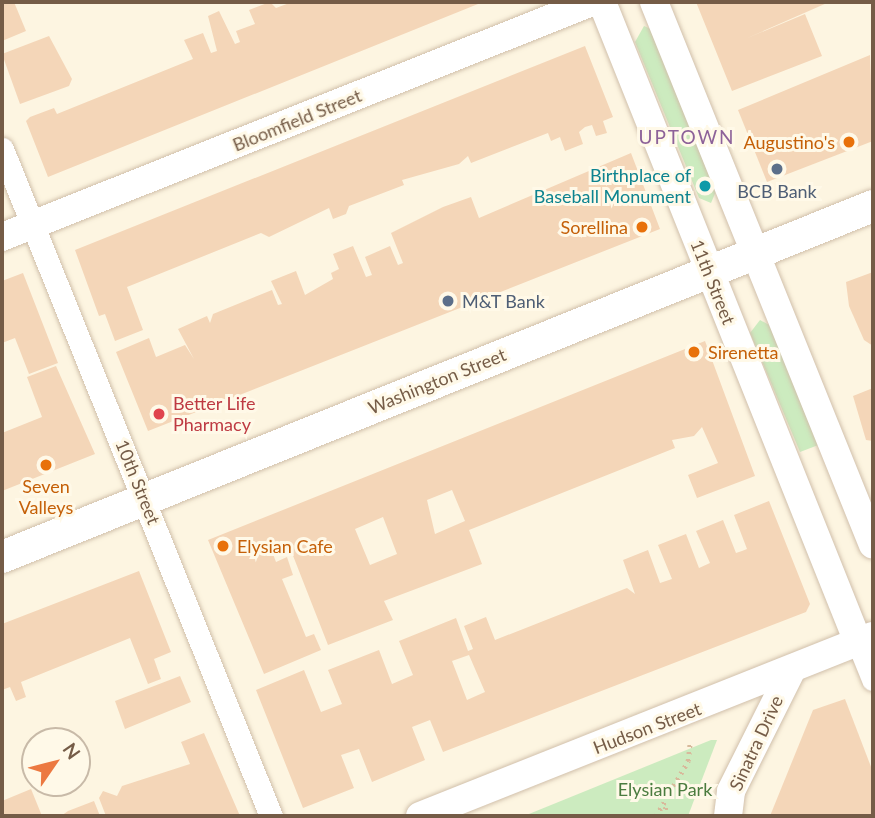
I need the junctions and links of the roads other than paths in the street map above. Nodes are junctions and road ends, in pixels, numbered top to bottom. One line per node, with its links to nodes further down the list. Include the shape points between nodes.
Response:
1 (592, 2): 6 (street, Bloomfield Street)
2 (602, 2): 9 (street, 11th Street)
3 (654, 2): 8 (street)
4 (2, 149): 6 (street, 10th Street)
5 (873, 206): 8 (main road, Washington Street)
6 (32, 225): 7 (street, Bloomfield Street); 10 (street, 10th Street)
7 (2, 237)
8 (756, 252): 9 (main road, Washington Street); 11 (street)
9 (709, 271): 10 (main road, Washington Street); 13 (street, 11th Street)
10 (145, 498): 12 (main road, Washington Street); 16 (street, 10th Street)
11 (873, 545)
12 (2, 557)
13 (866, 639): 14 (street, Hudson Street); 15 (street, 11th Street)
14 (789, 673): 17 (street, Hudson Street); 18 (street, Sinatra Drive, via 731,791)
15 (873, 679)
16 (271, 816)
17 (420, 816)
18 (728, 816)

